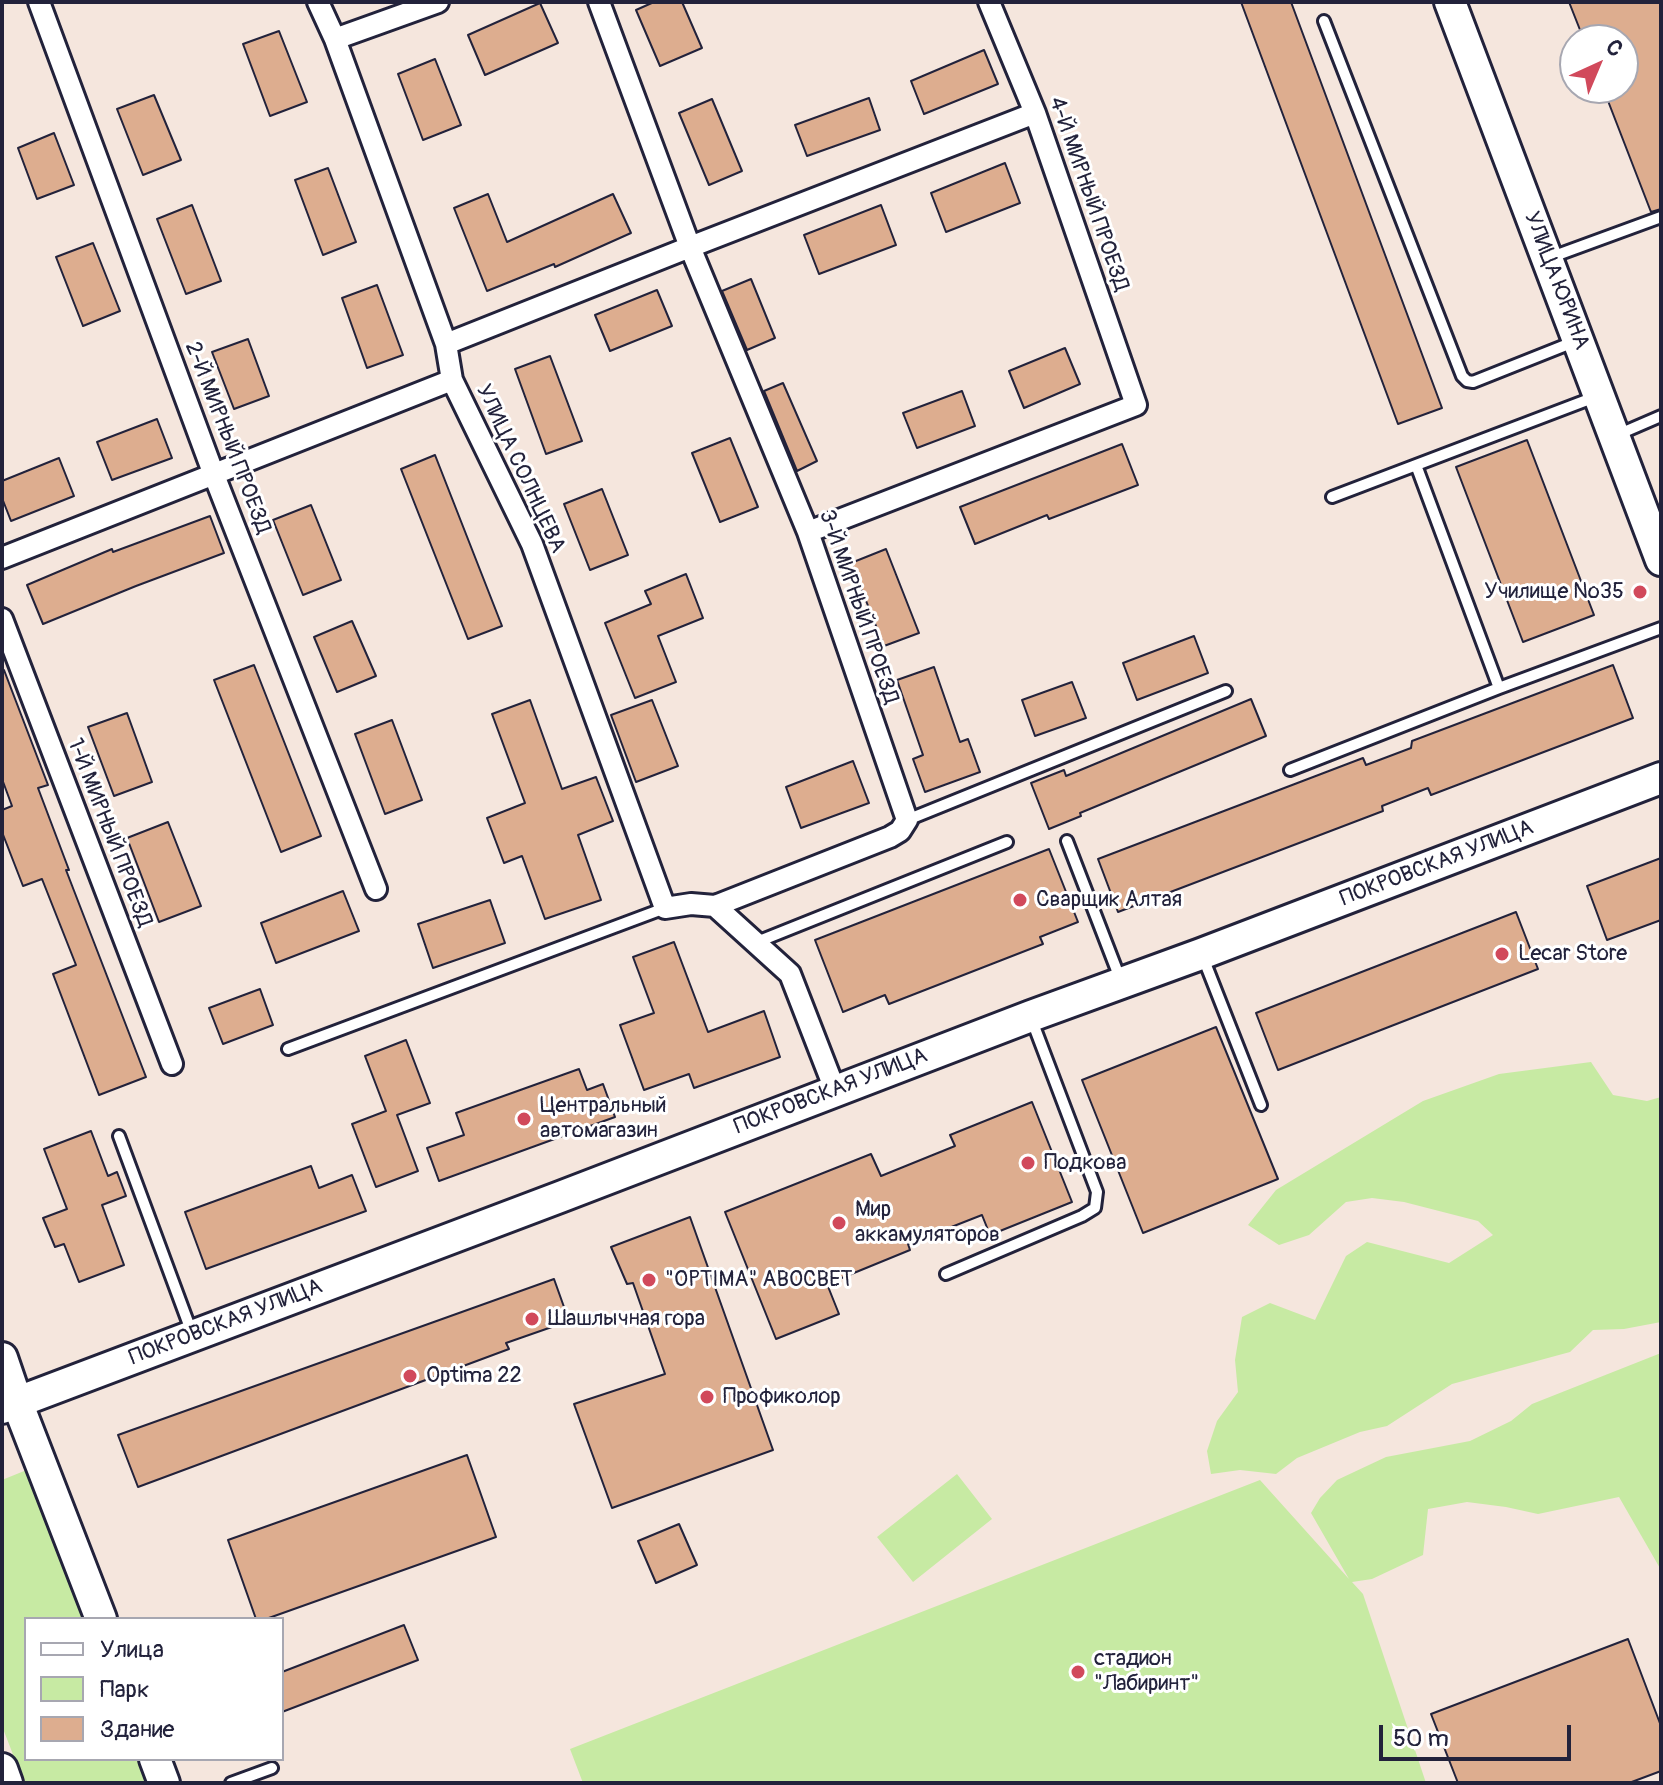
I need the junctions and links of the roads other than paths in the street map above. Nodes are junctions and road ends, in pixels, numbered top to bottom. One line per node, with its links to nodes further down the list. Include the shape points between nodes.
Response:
1 (39, 2): 20 (street, 2-Й МИРНЫЙ ПРОЕЗД)
2 (318, 2): 8 (street, УЛИЦА СОЛНЦЕВА)
3 (438, 2): 8 (street)
4 (599, 2): 11 (street, 3-Й МИРНЫЙ ПРОЕЗД)
5 (989, 2): 9 (street, 4-Й МИРНЫЙ ПРОЕЗД)
6 (1450, 2): 12 (street, УЛИЦА ЮРИНА)
7 (1324, 21): 13 (lane, via 1462,376 1473,382)
8 (335, 39): 14 (street, УЛИЦА СОЛНЦЕВА)
9 (1035, 113): 11 (street); 22 (street, 4-Й МИРНЫЙ ПРОЕЗД, via 1136,405)
10 (1661, 217): 12 (lane)
11 (690, 247): 14 (street); 22 (street, 3-Й МИРНЫЙ ПРОЕЗД)
12 (1547, 258): 13 (street, УЛИЦА ЮРИНА)
13 (1578, 340): 16 (street, УЛИЦА ЮРИНА)
14 (446, 344): 15 (street, УЛИЦА СОЛНЦЕВА)
15 (452, 380): 20 (street); 36 (street, УЛИЦА СОЛНЦЕВА, via 532,544)
16 (1599, 396): 18 (street, УЛИЦА ЮРИНА); 19 (lane)
17 (1661, 416): 18 (lane)
18 (1615, 436): 24 (street, УЛИЦА ЮРИНА)
19 (1416, 465): 21 (lane); 27 (lane)
20 (214, 475): 23 (street); 34 (street, 2-Й МИРНЫЙ ПРОЕЗД)
21 (1332, 497)
22 (808, 532): 31 (street, 3-Й МИРНЫЙ ПРОЕЗД)
23 (2, 558)
24 (1661, 560)
25 (2, 619): 42 (street, 1-Й МИРНЫЙ ПРОЕЗД)
26 (1661, 628): 27 (lane)
27 (1499, 688): 29 (lane)
28 (1226, 691): 31 (lane)
29 (1290, 770)
30 (1661, 778): 38 (street, ПОКРОВСКАЯ УЛИЦА)
31 (907, 820): 35 (street, via 890,837)
32 (1067, 841): 39 (lane)
33 (1007, 842): 37 (lane)
34 (376, 889)
35 (715, 906): 36 (street); 37 (street)
36 (665, 908): 41 (lane)
37 (757, 942): 43 (street, via 790,974)
38 (1201, 954): 39 (street, ПОКРОВСКАЯ УЛИЦА); 44 (lane)
39 (1122, 983): 40 (street, ПОКРОВСКАЯ УЛИЦА)
40 (1031, 1016): 43 (street, ПОКРОВСКАЯ УЛИЦА); 46 (lane, via 1097,1192 1095,1208)
41 (288, 1049)
42 (172, 1064)
43 (835, 1090): 47 (street, ПОКРОВСКАЯ УЛИЦА)
44 (1261, 1105)
45 (119, 1136): 47 (lane)
46 (946, 1274)
47 (193, 1336): 49 (street, ПОКРОВСКАЯ УЛИЦА)
48 (2, 1358): 49 (street)
49 (9, 1405): 50 (street)
50 (100, 1617)
51 (156, 1761): 55 (street)
52 (272, 1768): 56 (lane)
53 (2, 1769): 54 (street)
54 (7, 1783)
55 (164, 1783)
56 (231, 1783)

